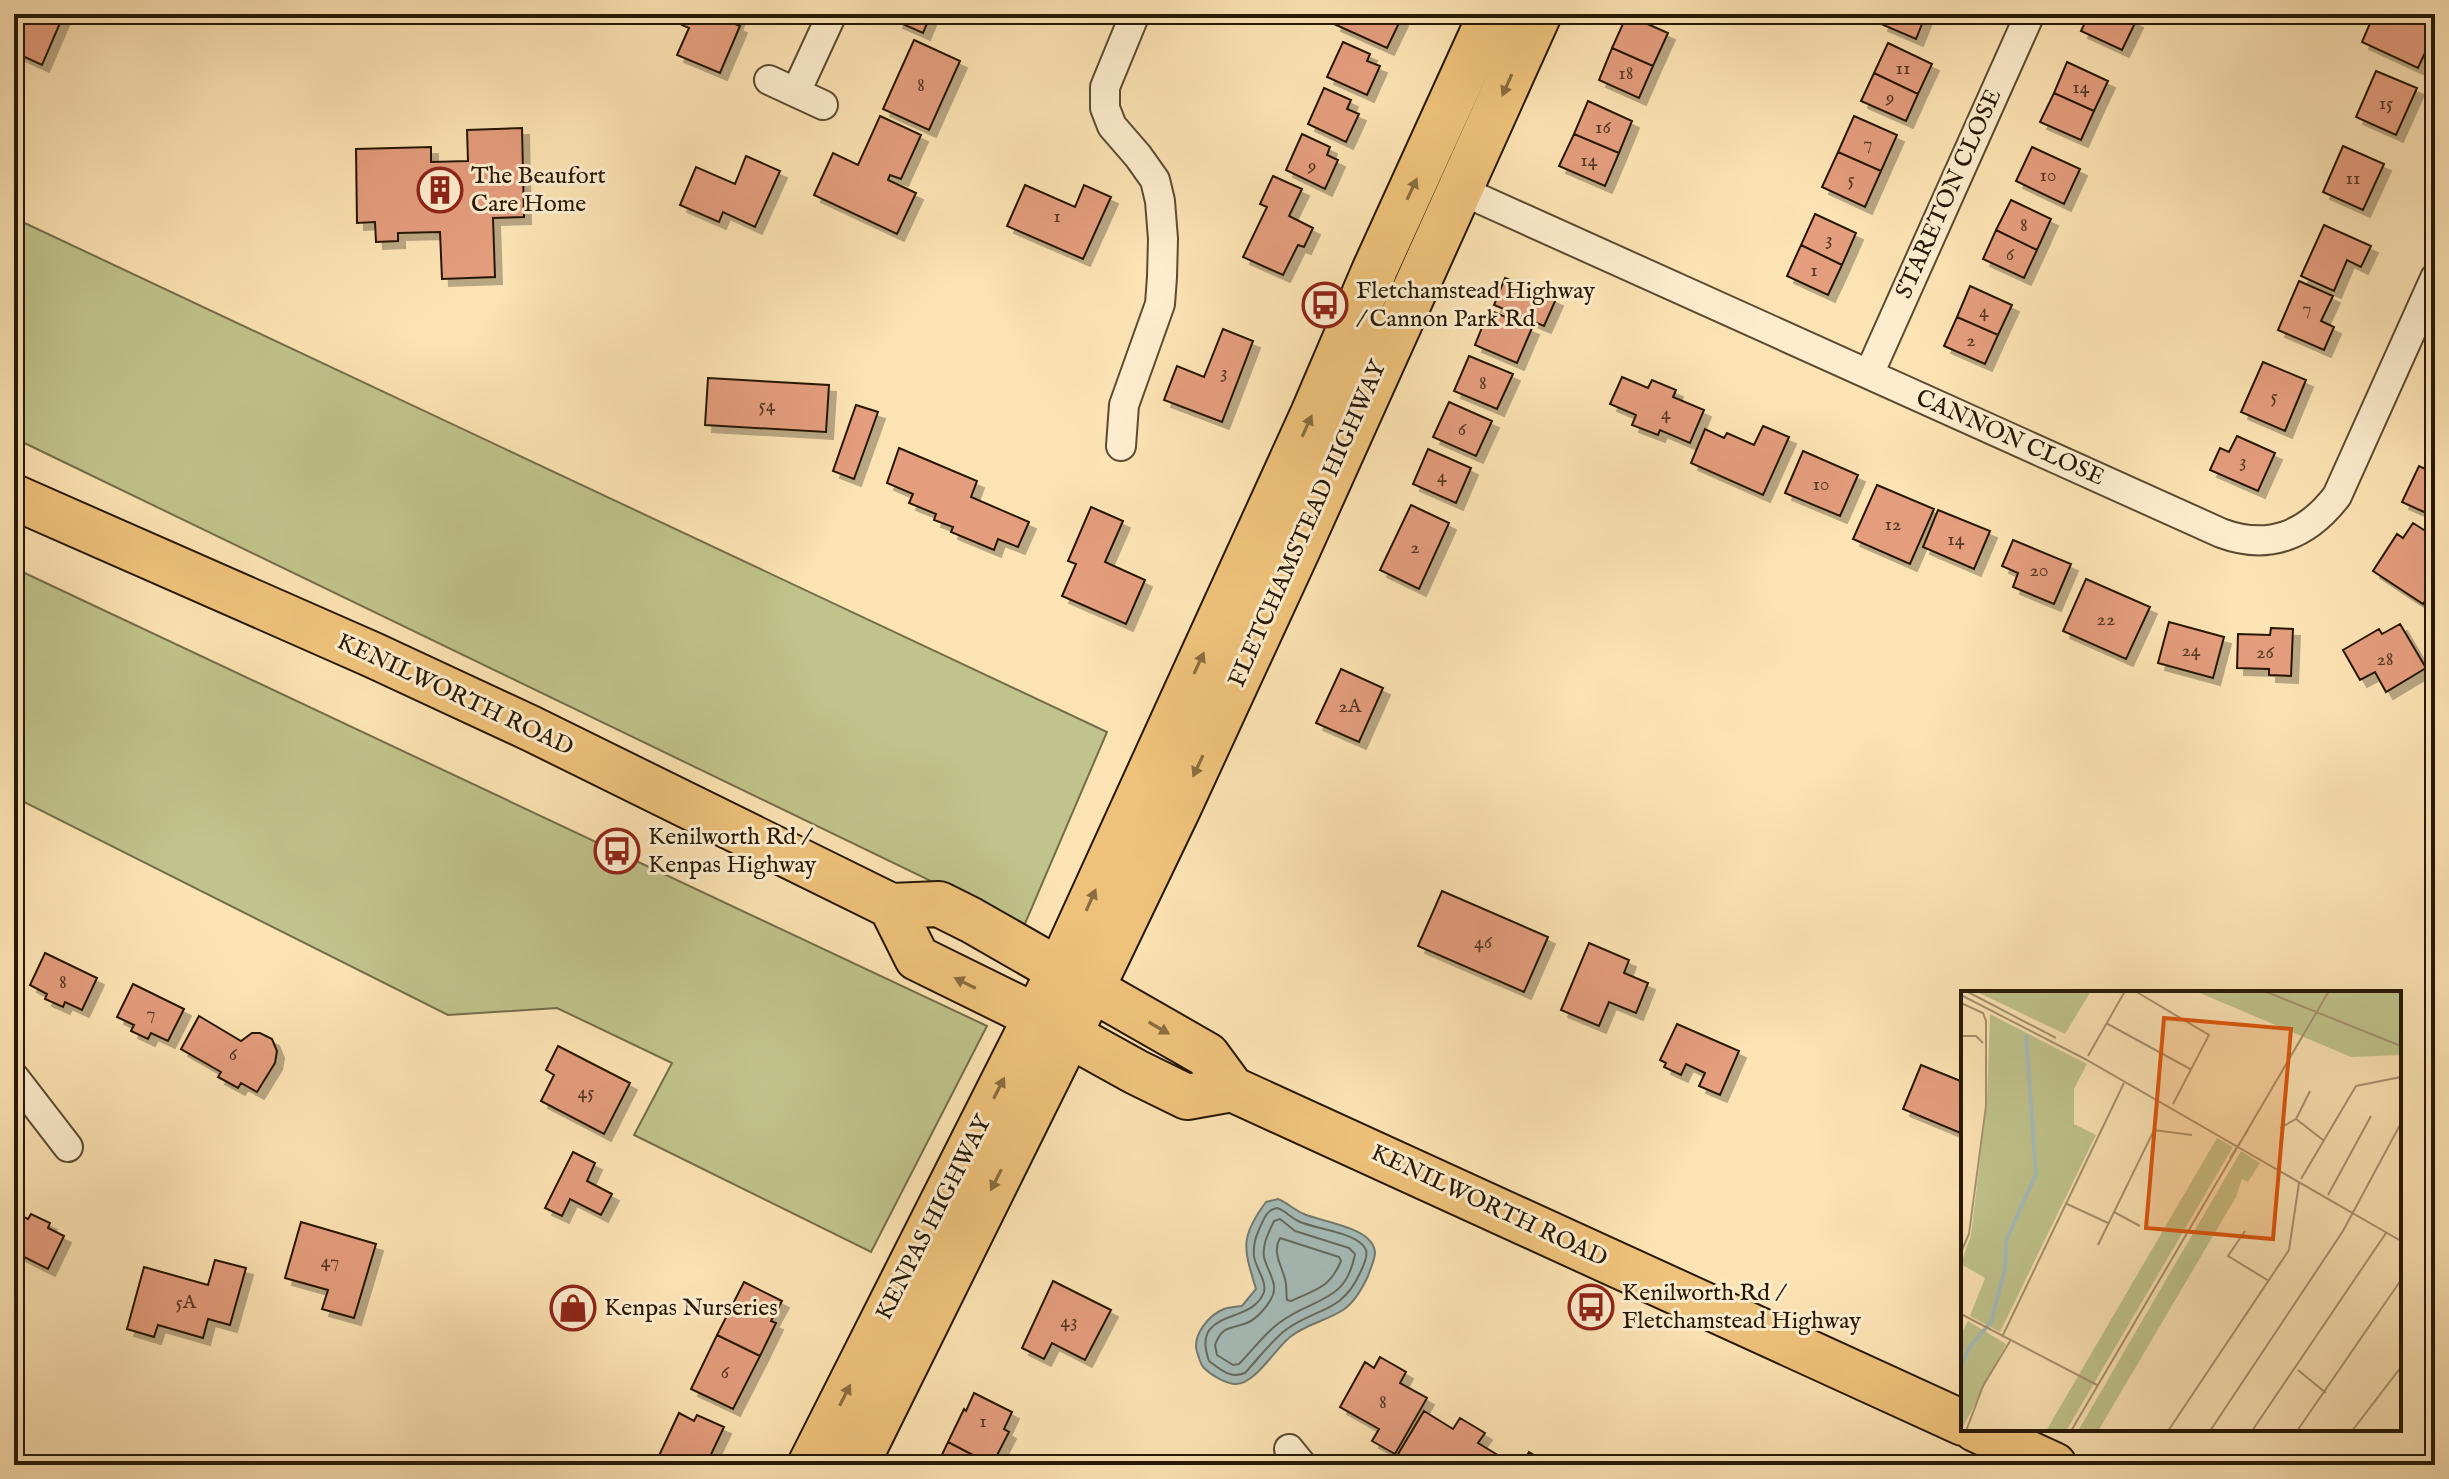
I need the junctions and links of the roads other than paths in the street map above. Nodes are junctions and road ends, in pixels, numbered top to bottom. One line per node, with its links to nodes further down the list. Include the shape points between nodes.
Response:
1 (832, 14): 7 (street)
2 (1135, 14): 12 (street, via 1105,87 1105,108 1112,126 1155,180 1162,277 1160,304 1124,405)
3 (1491, 14): 15 (main road, FLETCHAMSTEAD HIGHWAY, one-way to 3, via 1375,269)
4 (1539, 14): 9 (main road, FLETCHAMSTEAD HIGHWAY, one-way to 9)
5 (2030, 14): 11 (street, STARETON CLOSE)
6 (769, 80): 7 (street)
7 (796, 92): 8 (street)
8 (823, 105)
9 (1460, 190): 11 (street, CANNON CLOSE); 15 (main road, FLETCHAMSTEAD HIGHWAY, one-way to 15, via 1292,563)
10 (2435, 278): 11 (street, CANNON CLOSE, via 2337,496 2317,519 2279,538 2255,540 2221,533)
11 (1869, 374)
12 (1121, 446)
13 (14, 497): 14 (main road, KENILWORTH ROAD, via 530,728)
14 (891, 906): 15 (main road, KENILWORTH ROAD, via 939,904); 16 (main road, one-way to 14, via 917,958)
15 (1076, 980): 16 (main road, KENPAS HIGHWAY); 18 (main road, KENILWORTH ROAD, one-way to 18, via 1207,1055)
16 (1052, 1026): 18 (main road, via 1187,1097); 22 (main road, KENPAS HIGHWAY, one-way to 16); 23 (main road, KENPAS HIGHWAY, one-way to 23)
17 (14, 1077): 19 (street)
18 (1232, 1089): 20 (main road, KENILWORTH ROAD)
19 (68, 1147)
20 (1961, 1422)
21 (1979, 1431): 24 (main road)
22 (810, 1465)
23 (856, 1465)
24 (2054, 1465)

